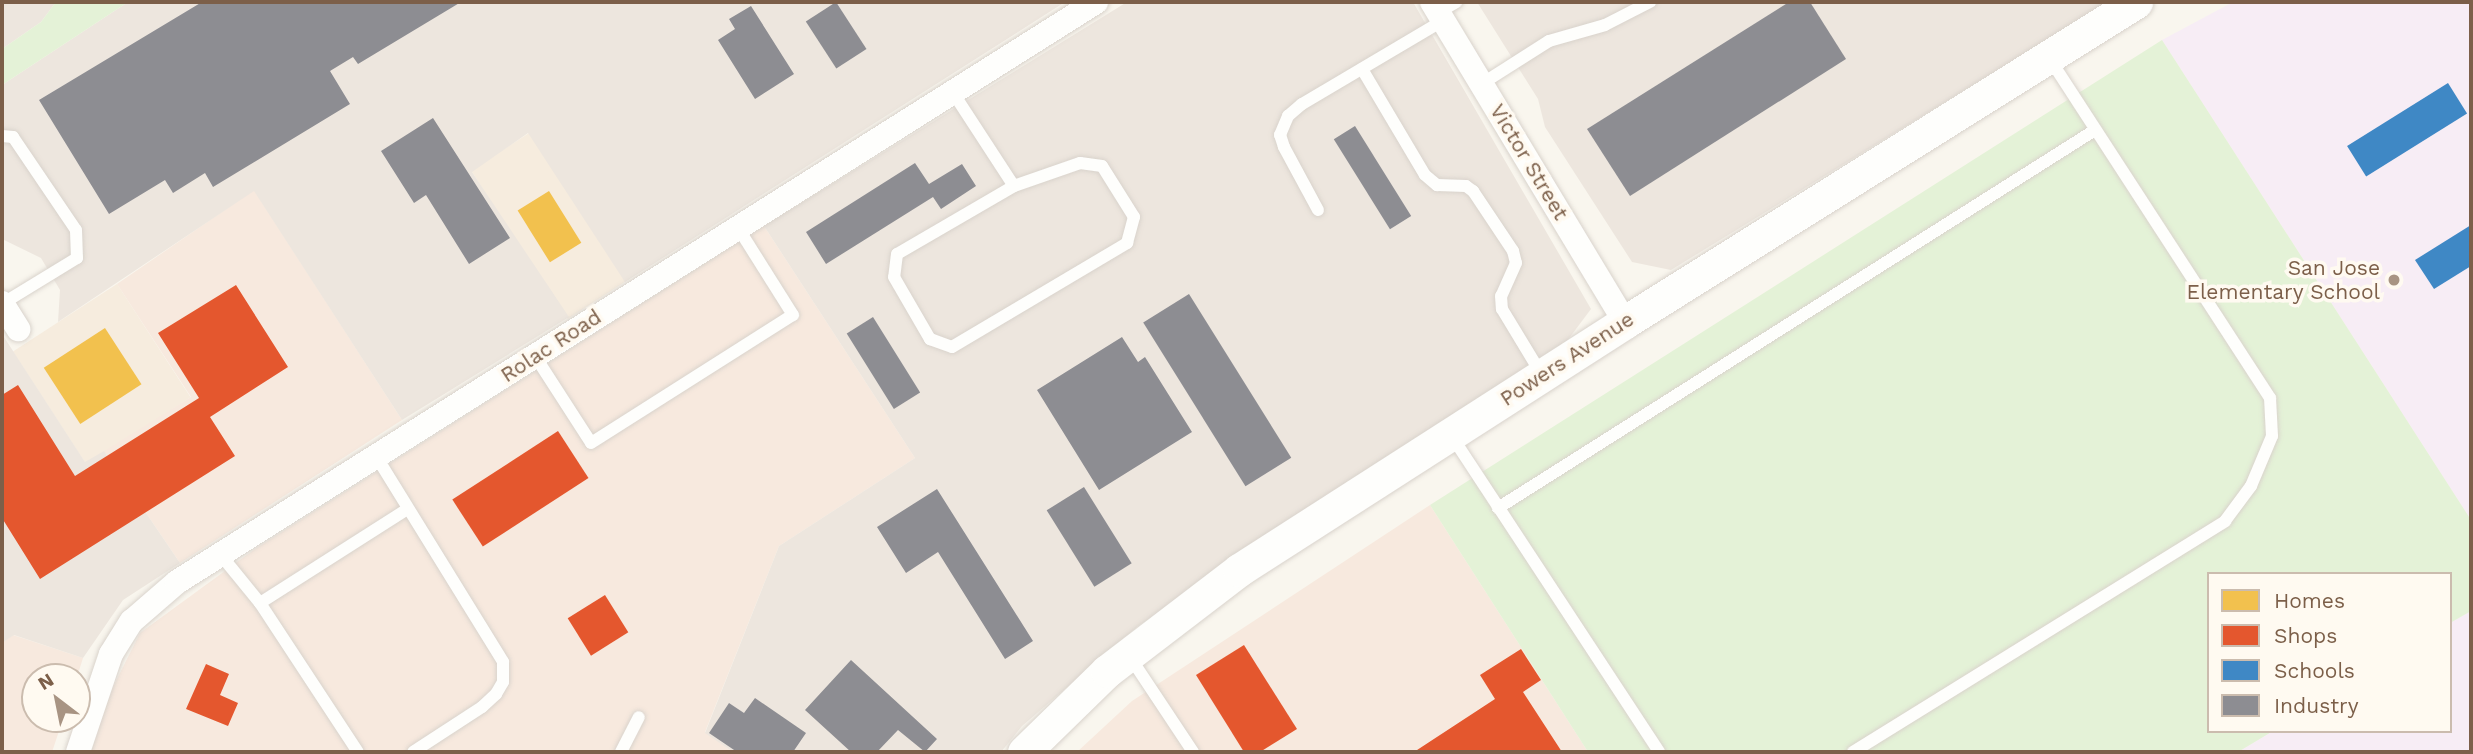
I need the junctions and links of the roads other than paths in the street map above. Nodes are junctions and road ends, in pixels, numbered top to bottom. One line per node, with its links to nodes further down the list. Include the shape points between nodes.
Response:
1 (1096, 2): 8 (street, Rolac Road)
2 (1650, 2): 7 (lane, via 1605,24 1549,41)
3 (2136, 2): 5 (street, Powers Avenue)
4 (1443, 9): 6 (lane); 7 (street, Victor Street)
5 (2048, 57): 9 (lane); 15 (street, Powers Avenue)
6 (1362, 69): 12 (lane, via 1303,104 1282,125 1284,147); 18 (lane, via 1425,175 1437,185 1466,186 1473,191 1513,251 1516,263 1502,296 1502,309)
7 (1483, 83): 15 (street, Victor Street)
8 (952, 91): 11 (lane); 13 (street, Rolac Road)
9 (2095, 130): 21 (lane); 34 (lane, via 2270,398 2272,436 2251,486 2225,521)
10 (2, 136): 14 (lane, via 13,137 76,230 77,258)
11 (1014, 186): 11 (lane, via 897,254 894,277 930,339 952,347 1127,243 1134,217 1102,166 1080,163)
12 (1318, 210)
13 (737, 226): 17 (street, Rolac Road); 17 (lane, via 793,315 591,443)
14 (2, 303): 16 (street)
15 (1625, 322): 18 (street, Powers Avenue)
16 (18, 329)
17 (535, 356): 20 (street, Rolac Road)
18 (1542, 375): 19 (street, Powers Avenue)
19 (1450, 434): 21 (lane); 25 (street, Powers Avenue, via 1239,570)
20 (376, 456): 22 (lane); 23 (street, Rolac Road)
21 (1499, 508): 33 (lane)
22 (406, 510): 24 (lane); 29 (lane, via 503,662 503,682 496,694)
23 (220, 554): 24 (lane); 27 (street, Rolac Road, via 177,582 132,621 111,654)
24 (260, 603): 28 (lane)
25 (1128, 653): 31 (street, Powers Avenue); 32 (lane)
26 (639, 717): 30 (lane)
27 (78, 752)
28 (358, 752)
29 (413, 752)
30 (621, 752)
31 (1024, 752)
32 (1192, 752)
33 (1659, 752)
34 (1853, 752)

